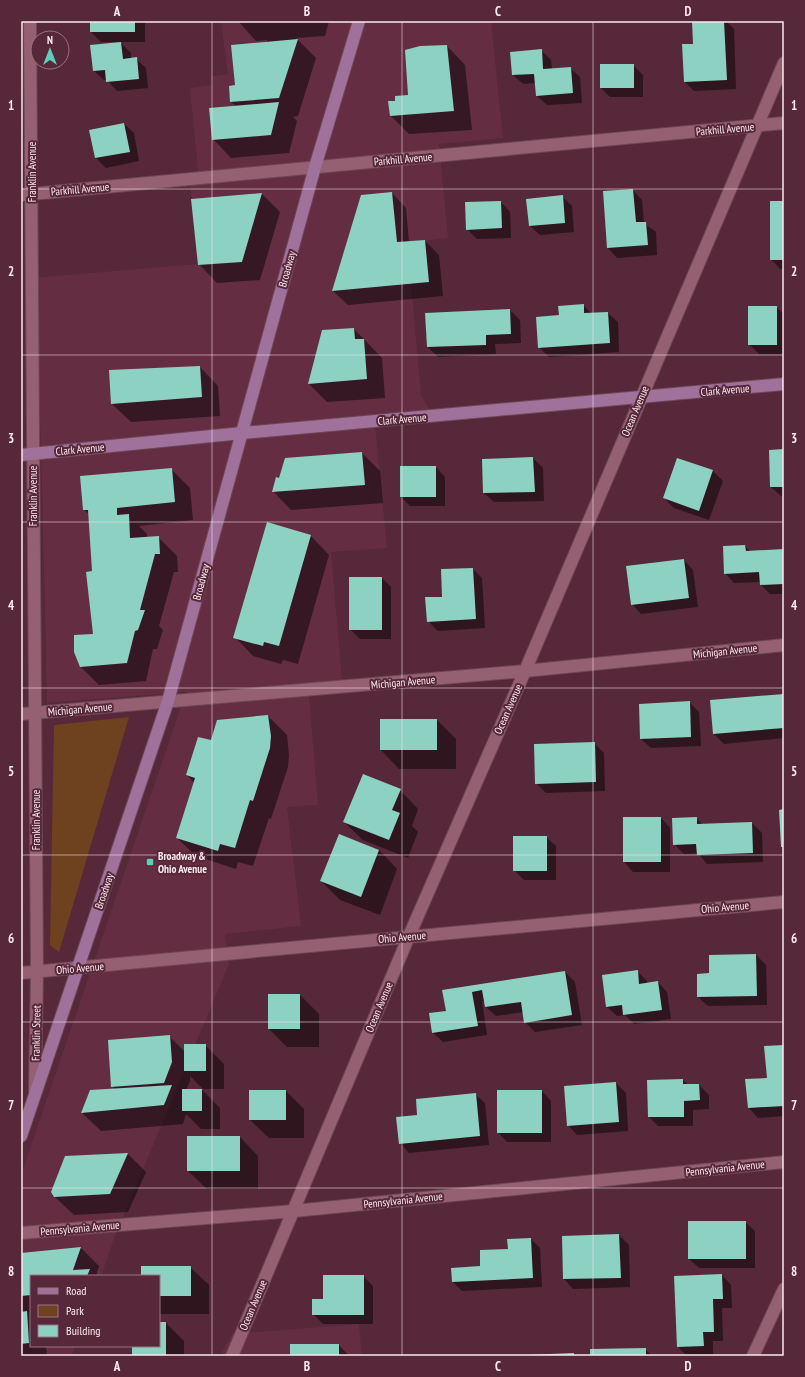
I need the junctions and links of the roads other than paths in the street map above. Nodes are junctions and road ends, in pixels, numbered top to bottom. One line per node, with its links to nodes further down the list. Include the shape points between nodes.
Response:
1 (30, 21): 7 (street, Franklin Avenue)
2 (359, 21): 6 (main road, Broadway)
3 (784, 63): 5 (street, Ocean Avenue)
4 (784, 123): 5 (street, Parkhill Avenue)
5 (758, 126): 6 (street, Parkhill Avenue); 9 (street, Ocean Avenue)
6 (315, 167): 7 (street, Parkhill Avenue); 10 (main road, Broadway)
7 (26, 194): 11 (street, Franklin Avenue)
8 (784, 384): 9 (main road, Clark Avenue)
9 (641, 398): 10 (main road, Clark Avenue); 13 (street, Ocean Avenue)
10 (242, 433): 11 (main road, Clark Avenue); 14 (main road, Broadway)
11 (27, 454): 15 (street, Franklin Avenue)
12 (784, 646): 13 (street, Michigan Avenue)
13 (525, 671): 14 (street, Michigan Avenue); 18 (street, Ocean Avenue)
14 (168, 701): 15 (street, Michigan Avenue); 19 (main road, Broadway)
15 (35, 713): 16 (street, Michigan Avenue); 20 (street, Franklin Avenue)
16 (21, 714)
17 (784, 902): 18 (street, Ohio Avenue)
18 (409, 936): 19 (street, Ohio Avenue); 25 (street, Ocean Avenue)
19 (78, 968): 20 (street, Ohio Avenue); 22 (main road, Broadway)
20 (37, 971): 21 (street, Ohio Avenue); 22 (street, Franklin Street)
21 (21, 973)
22 (35, 1095): 23 (main road, Broadway)
23 (21, 1136)
24 (784, 1162): 25 (street, Pennsylvania Avenue)
25 (294, 1210): 26 (street, Pennsylvania Avenue); 28 (street, Ocean Avenue)
26 (21, 1233)
27 (784, 1289): 29 (street)
28 (232, 1356)
29 (753, 1356)

